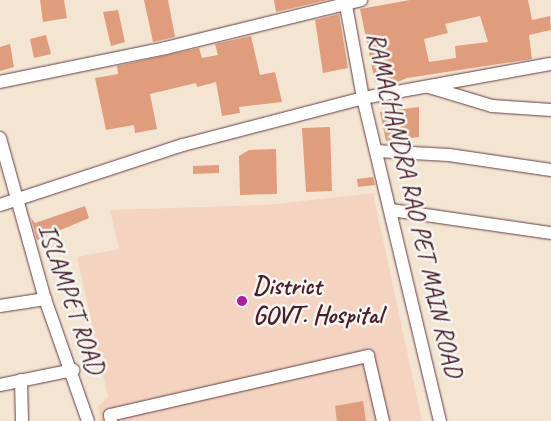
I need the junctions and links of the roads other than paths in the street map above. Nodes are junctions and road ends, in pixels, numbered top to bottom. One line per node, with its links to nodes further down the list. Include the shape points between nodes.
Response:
1 (362, 0): 2 (street)
2 (345, 2): 4 (street, via 166,48); 6 (street, RAMACHANDRA RAO PET MAIN ROAD)
3 (551, 64): 5 (street)
4 (0, 82)
5 (427, 87): 6 (street); 7 (street, via 492,106)
6 (363, 98): 9 (street, RAMACHANDRA RAO PET MAIN ROAD); 11 (street, via 183,145)
7 (551, 110)
8 (0, 138): 11 (street, ISLAMPET ROAD)
9 (376, 151): 10 (street, via 449,155); 13 (street, RAMACHANDRA RAO PET MAIN ROAD)
10 (551, 170)
11 (15, 200): 12 (street); 15 (street, ISLAMPET ROAD)
12 (0, 205)
13 (391, 210): 14 (street); 24 (street, RAMACHANDRA RAO PET MAIN ROAD)
14 (551, 233)
15 (45, 300): 16 (street); 17 (street, ISLAMPET ROAD)
16 (0, 306)
17 (73, 370): 18 (street); 20 (street, ISLAMPET ROAD)
18 (21, 380): 19 (street); 21 (street)
19 (0, 385)
20 (86, 416)
21 (22, 421)
22 (111, 421): 23 (street, via 110,415 368,356)
23 (383, 421)
24 (440, 421)

